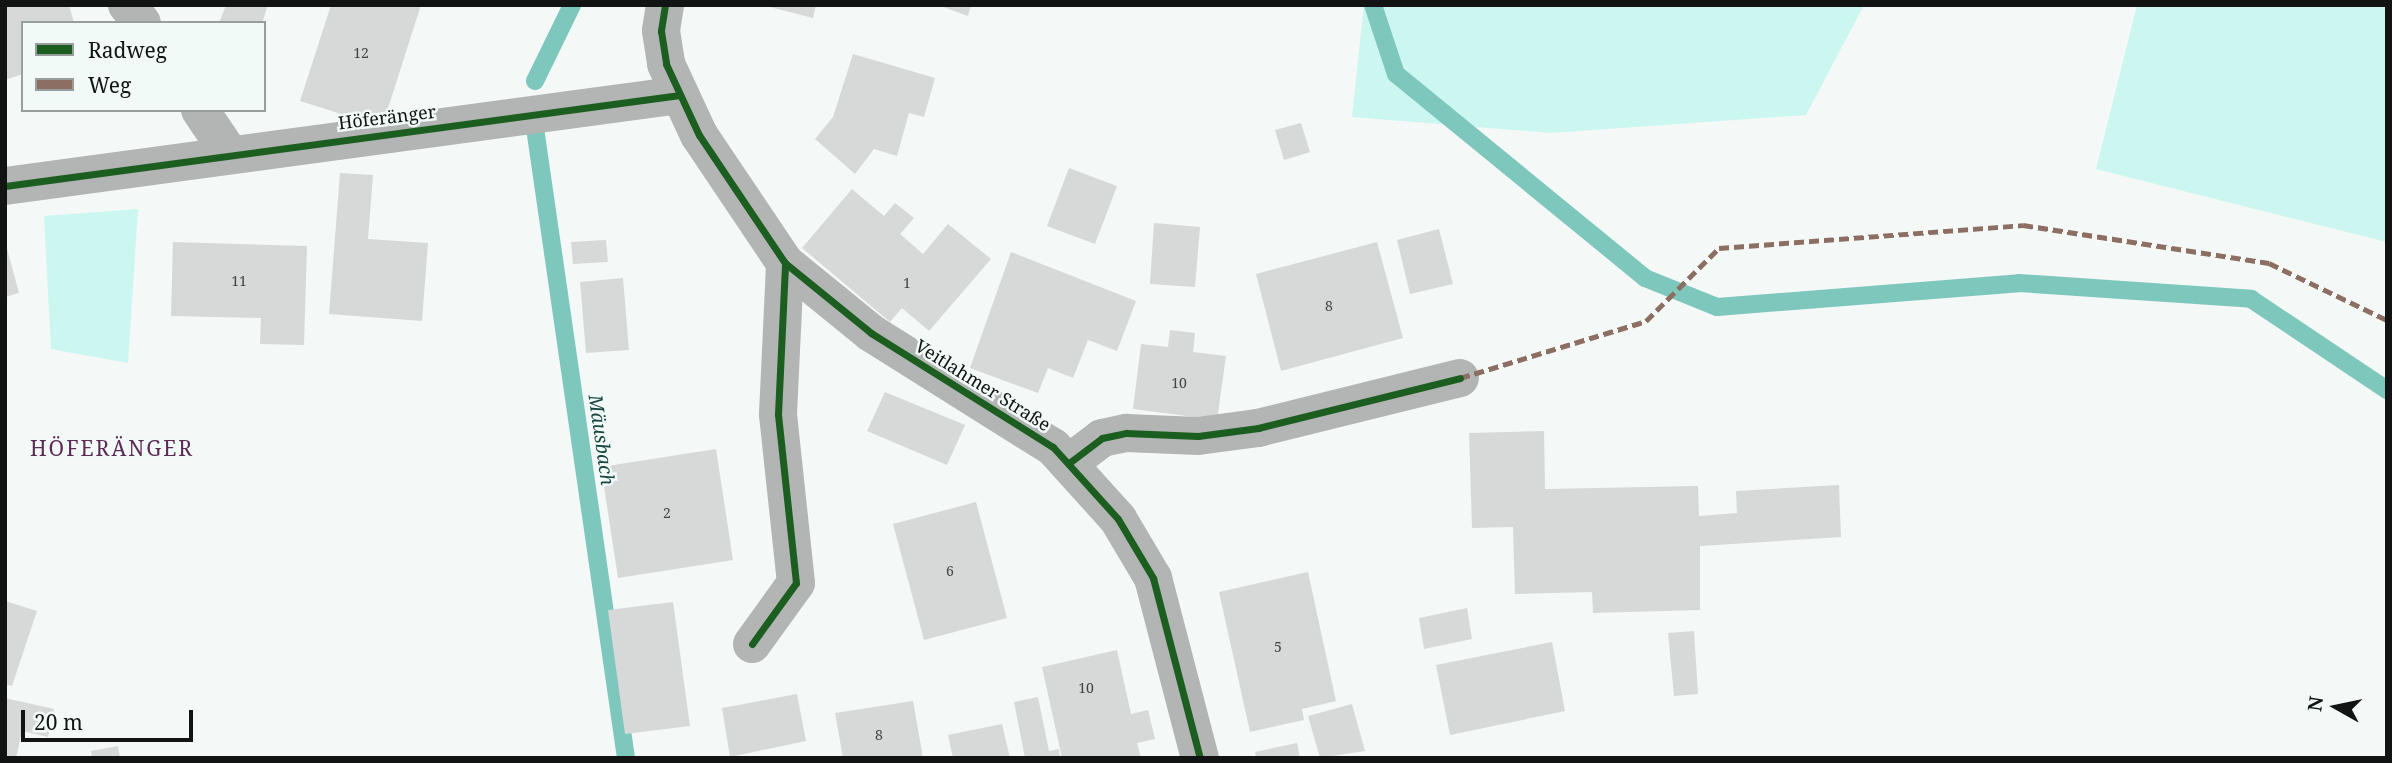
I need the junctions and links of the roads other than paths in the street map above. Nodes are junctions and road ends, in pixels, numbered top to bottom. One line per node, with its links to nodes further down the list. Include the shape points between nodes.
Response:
1 (127, 5): 3 (street)
2 (665, 5): 4 (street, via 661,31 666,64)
3 (140, 21)
4 (680, 95): 6 (street, Höferänger); 8 (street, Veitlahmer Straße, via 720,170)
5 (201, 112): 6 (street)
6 (229, 153): 7 (street, Höferänger)
7 (5, 186)
8 (785, 262): 10 (street, Veitlahmer Straße, via 871,333 1030,431); 11 (street, via 778,414 796,583)
9 (1460, 377): 10 (street, via 1258,428 1198,436 1126,433 1102,438)
10 (1069, 463): 12 (street, Veitlahmer Straße, via 1118,519 1153,578)
11 (752, 644)
12 (1200, 758)

